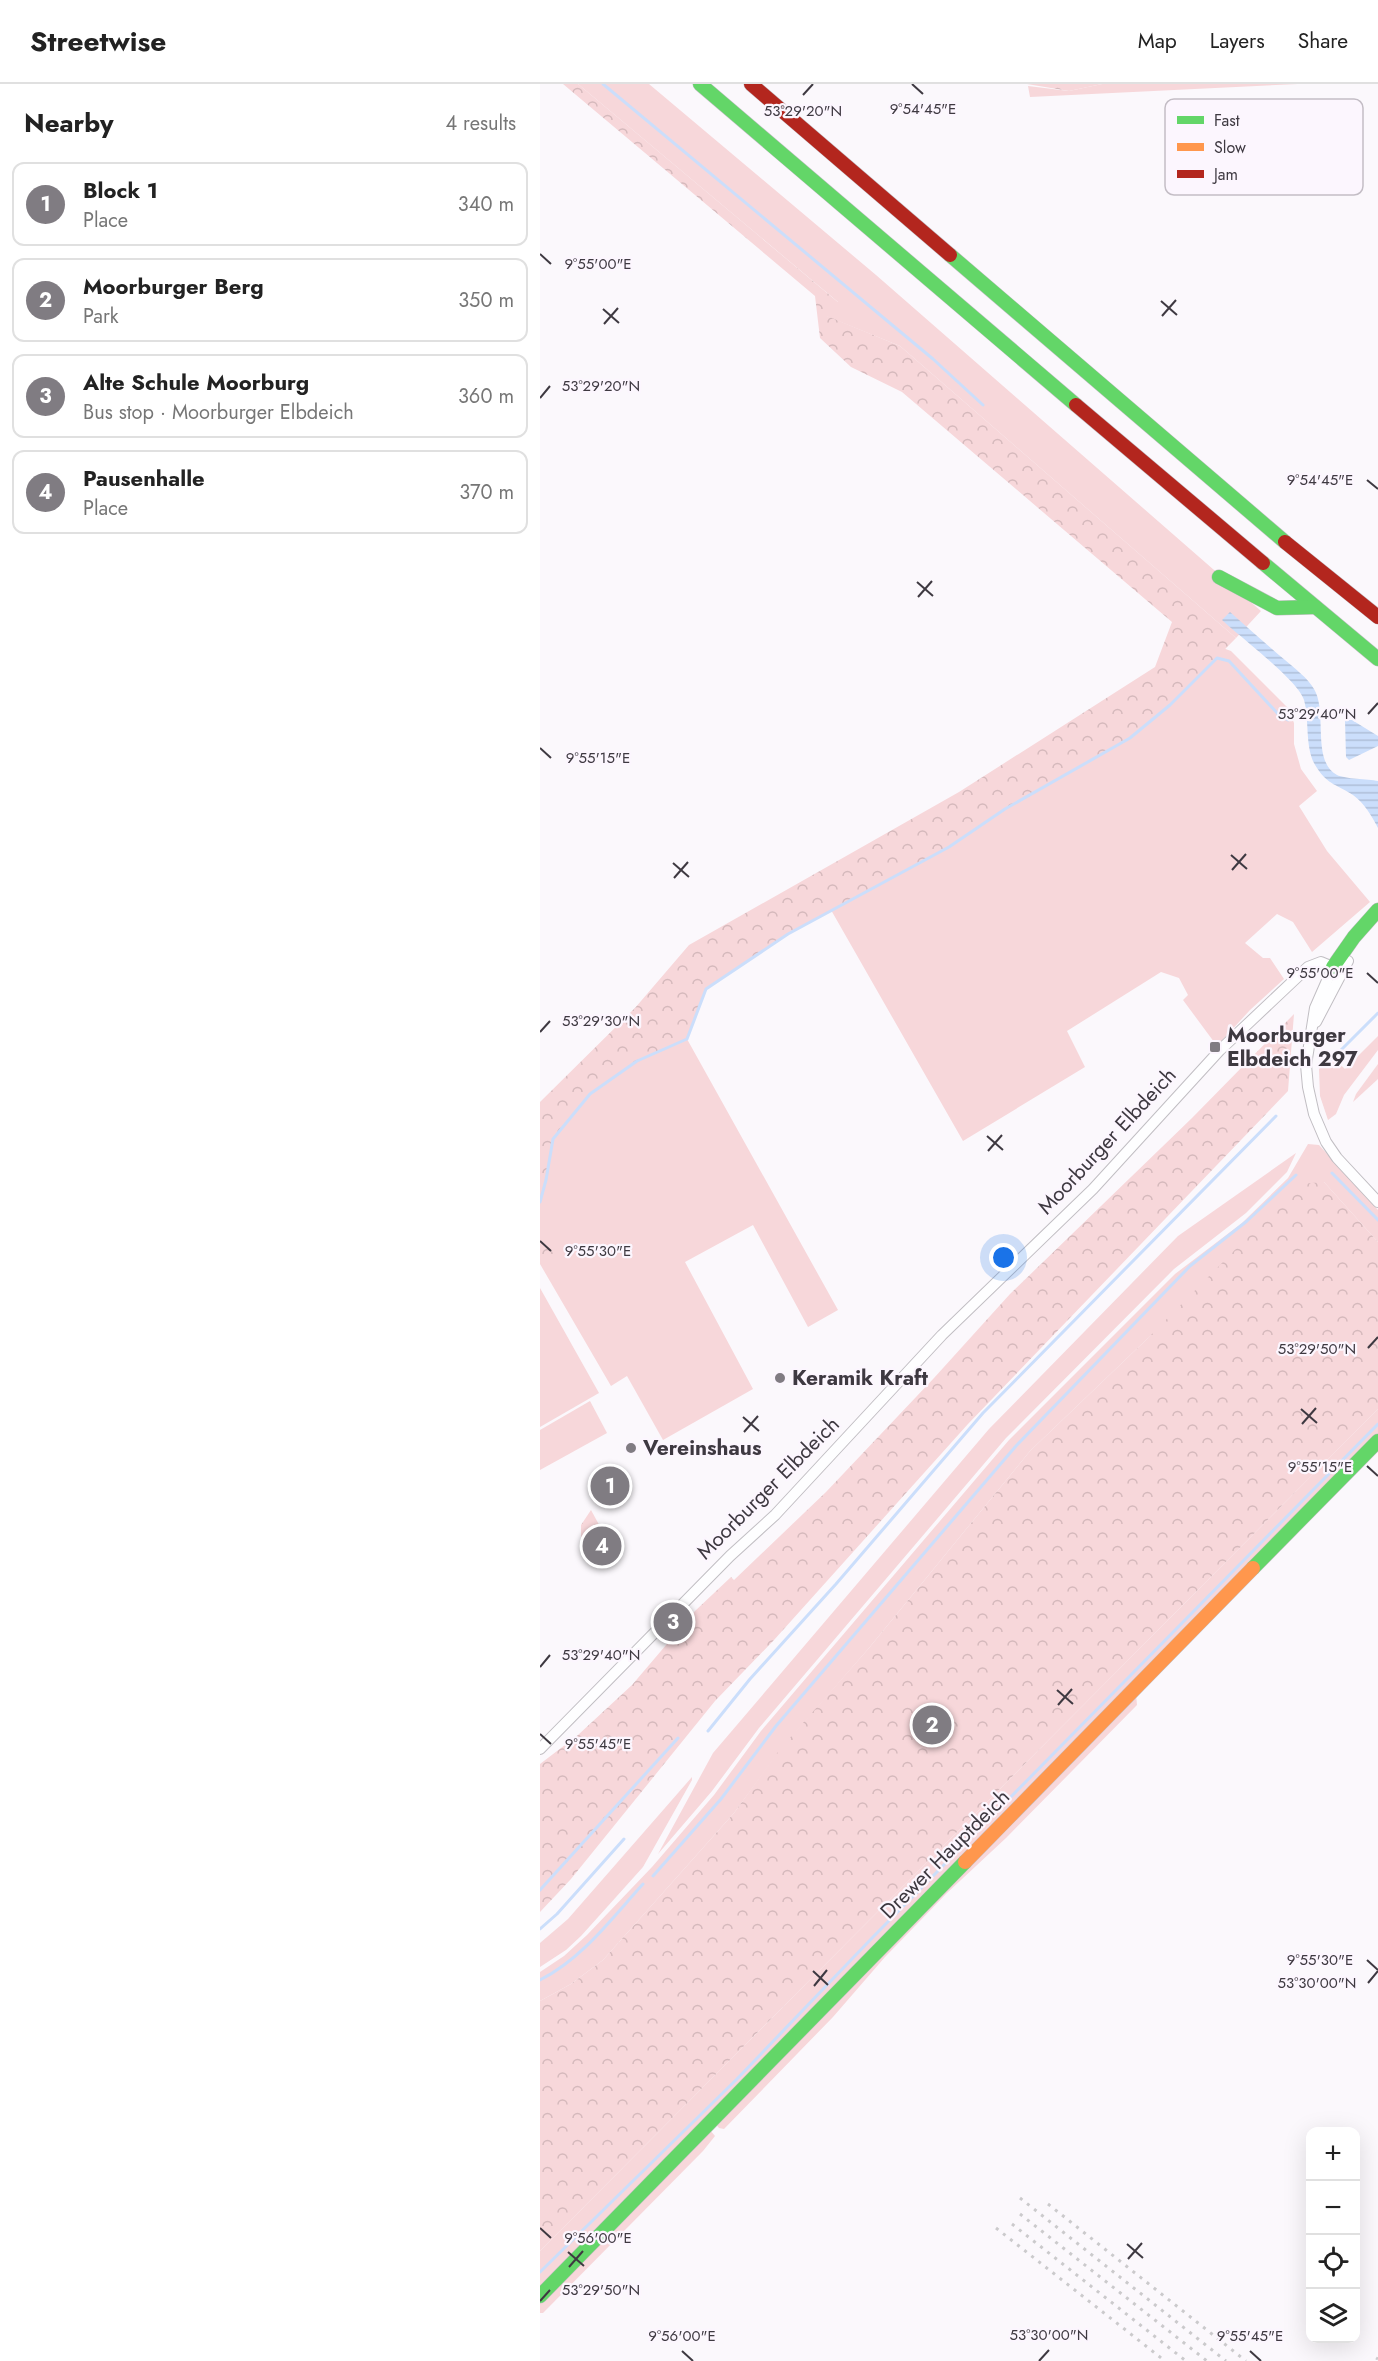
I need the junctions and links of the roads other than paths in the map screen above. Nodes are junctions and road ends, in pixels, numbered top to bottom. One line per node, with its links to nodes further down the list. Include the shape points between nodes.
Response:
1 (700, 84): 4 (main road)
2 (751, 84): 5 (main road, via 1273,532)
3 (1220, 577): 4 (main road, via 1277,608)
4 (1316, 607): 6 (main road)
5 (1378, 617)
6 (1378, 658)
7 (1378, 910): 10 (main road)
8 (1378, 920): 9 (main road)
9 (1348, 961): 10 (street, Moorburger Elbdeich); 11 (street)
10 (1333, 967): 11 (street, via 1317,1001); 14 (street, Moorburger Elbdeich, via 1321,962 1308,967 1220,1050 1078,1203 942,1335 775,1515)
11 (1313, 1030): 12 (street, via 1306,1074 1317,1123 1334,1153)
12 (1378, 1202)
13 (1378, 1441): 15 (main road, Drewer Hauptdeich)
14 (540, 1749)
15 (540, 2296)

